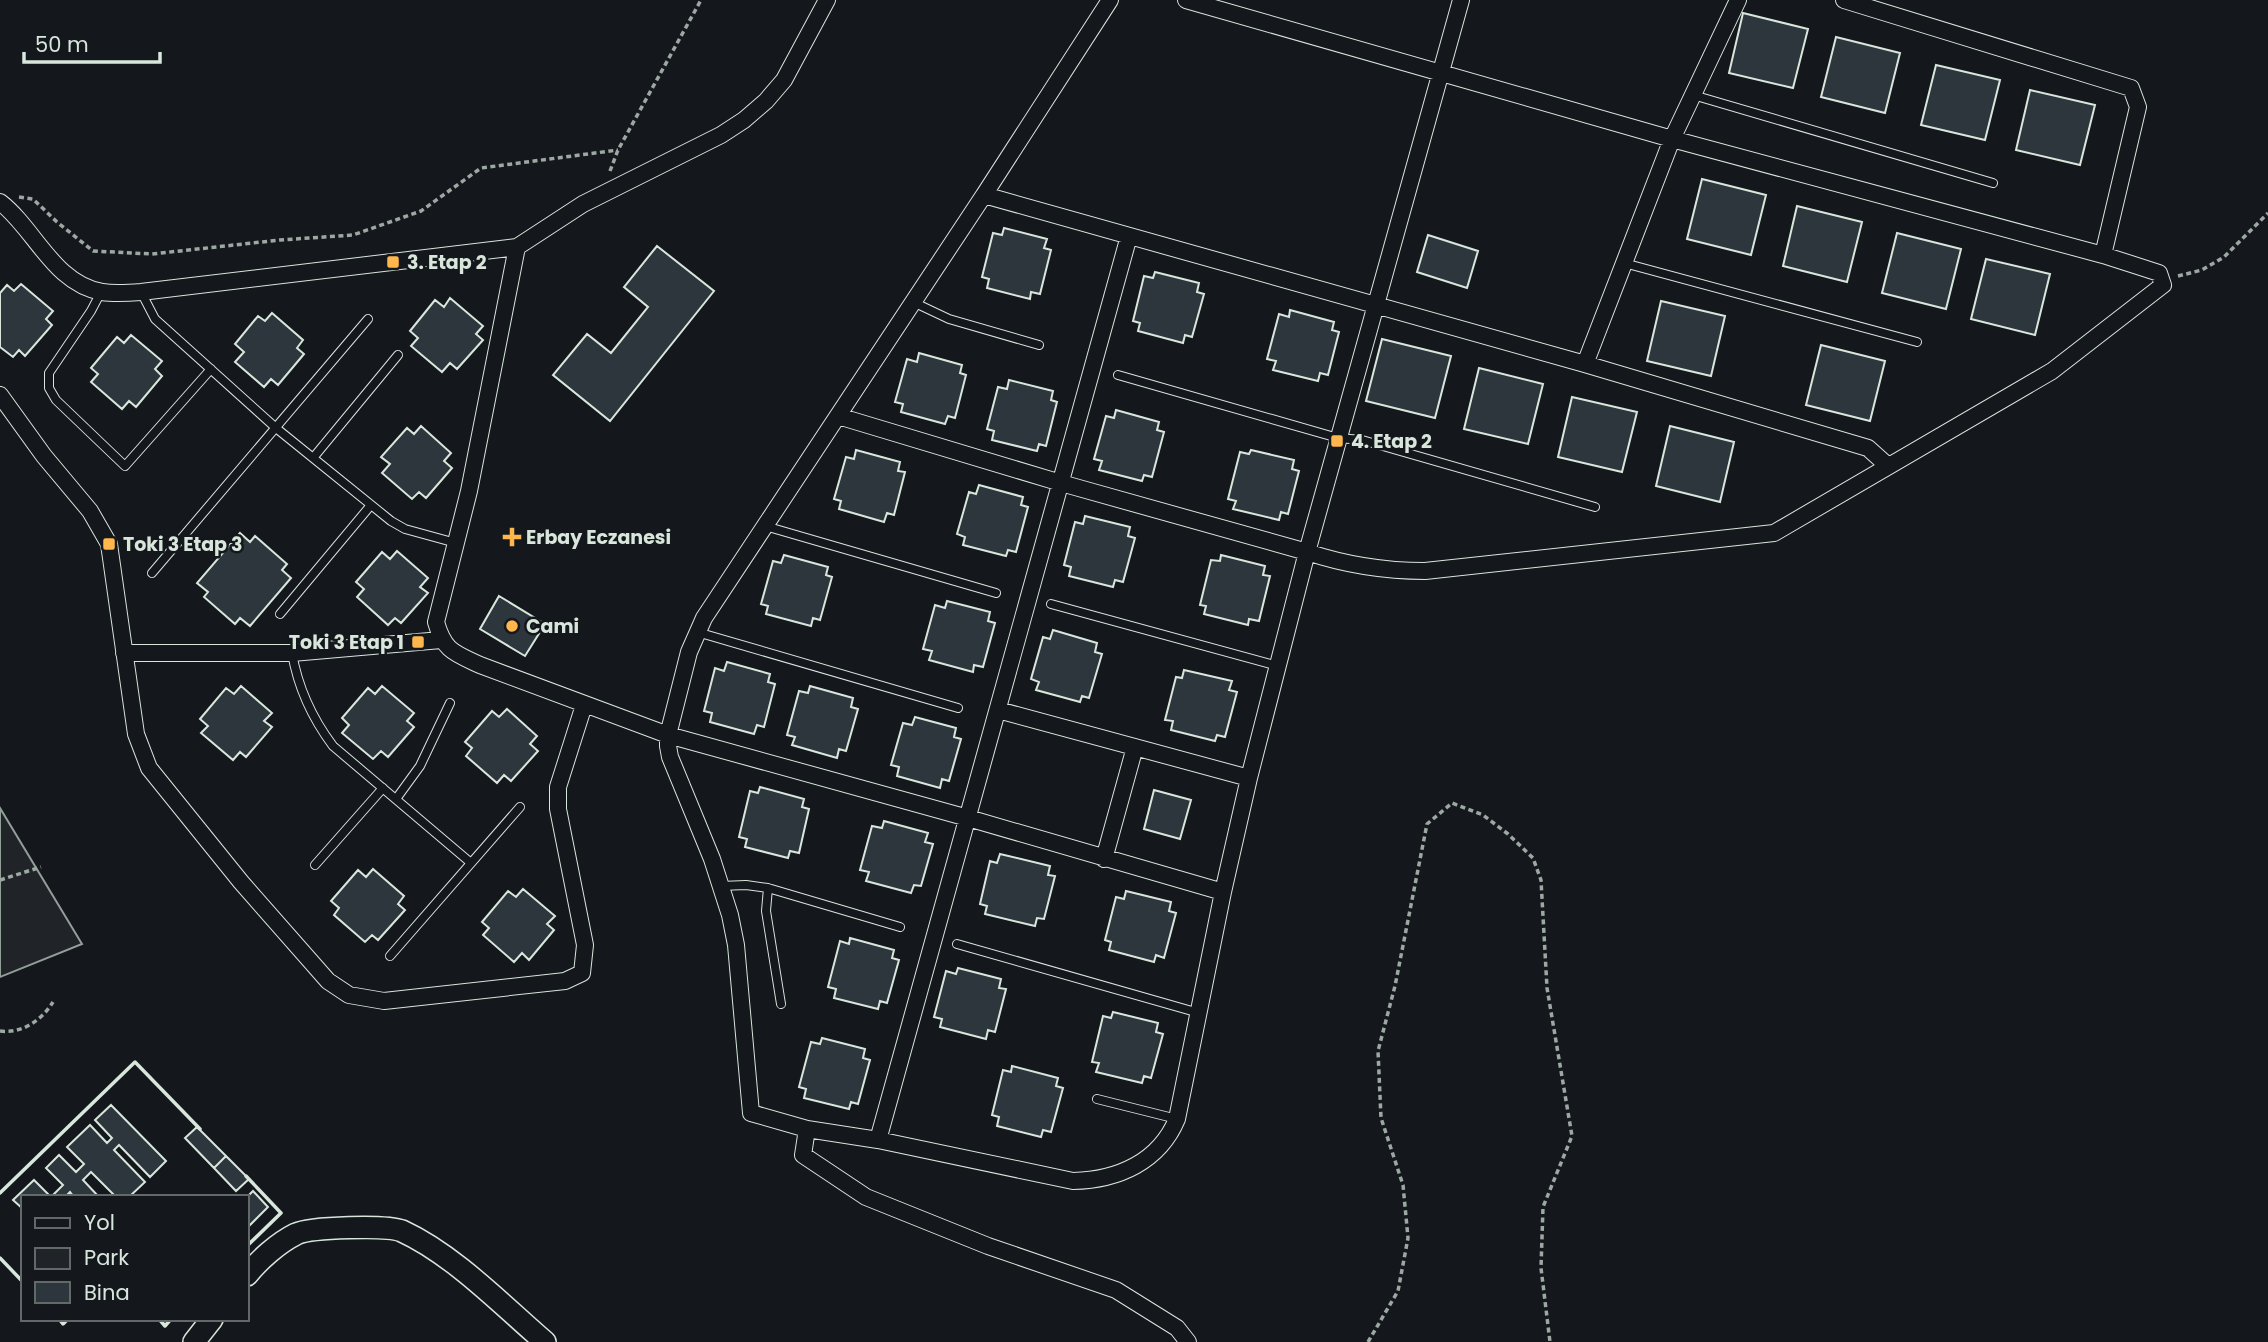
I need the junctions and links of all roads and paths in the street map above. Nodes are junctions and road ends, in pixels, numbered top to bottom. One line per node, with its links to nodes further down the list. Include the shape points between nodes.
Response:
1 (701, 0): 11 (path)
2 (828, 0): 13 (street, via 784,80 766,101 721,135)
3 (1110, 0): 14 (street)
4 (1186, 0): 8 (street)
5 (1461, 0): 8 (street)
6 (1738, 0): 9 (street)
7 (1844, 0): 19 (street, via 2131,88 2138,107)
8 (1440, 73): 10 (street); 25 (street)
9 (1693, 95): 10 (street); 12 (lane)
10 (1672, 139): 19 (street); 20 (street)
11 (618, 150): 13 (path, via 611,165); 15 (path, via 481,168 421,211 353,235 152,254 93,251 33,199)
12 (1993, 183)
13 (609, 191): 18 (street)
14 (984, 194): 17 (street); 24 (street)
15 (6, 199): 22 (street, via 62,272)
16 (2268, 213): 21 (path, via 2224,257 2202,270)
17 (1129, 236): 25 (street); 39 (street)
18 (517, 247): 23 (street); 43 (street)
19 (2103, 255): 21 (street, via 2159,273)
20 (1624, 263): 27 (lane); 30 (street)
21 (2162, 280): 38 (street, via 2163,285 2052,371)
22 (101, 292): 23 (street); 31 (lane, via 49,373 49,388 125,466)
23 (141, 292): 31 (lane, via 155,319)
24 (913, 302): 28 (lane, via 949,319); 34 (street)
25 (1376, 305): 30 (street); 36 (street)
26 (368, 319): 35 (lane)
27 (1917, 342)
28 (1039, 345)
29 (398, 355): 37 (lane)
30 (1585, 364): 38 (street, via 1868,448)
31 (211, 369): 35 (lane)
32 (1118, 375): 36 (lane)
33 (0, 395): 51 (street, via 90,511 109,544)
34 (838, 416): 39 (street); 42 (street)
35 (276, 428): 37 (lane); 45 (lane)
36 (1338, 438): 41 (lane, via 1362,440); 44 (street)
37 (313, 458): 40 (lane)
38 (1888, 466): 44 (street, via 1774,533 1425,570 1387,571)
39 (1060, 483): 44 (street); 57 (street)
40 (371, 505): 43 (lane, via 405,529); 48 (lane)
41 (1595, 507)
42 (765, 526): 46 (lane); 49 (street)
43 (456, 542): 50 (street, via 436,622)
44 (1307, 552): 53 (street)
45 (152, 573)
46 (996, 593)
47 (1051, 604): 53 (lane)
48 (280, 614)
49 (697, 632): 56 (lane); 58 (street)
50 (441, 640): 52 (street); 55 (street, via 454,653 480,665)
51 (124, 653): 52 (street); 55 (street, via 136,734 149,768 328,981 349,995 384,1001 565,981 582,974 585,945 558,809 558,787)
52 (292, 653): 61 (lane, via 304,699 322,731)
53 (1278, 666): 60 (street)
54 (450, 703): 62 (lane, via 420,765)
55 (584, 705): 58 (street)
56 (958, 708)
57 (998, 710): 59 (street); 64 (street)
58 (668, 735): 64 (street); 70 (street, via 670,757)
59 (1135, 747): 60 (street); 65 (street)
60 (1249, 778): 72 (street)
61 (383, 788): 62 (lane); 67 (lane)
62 (396, 799): 66 (lane)
63 (520, 807): 66 (lane)
64 (968, 818): 65 (street); 83 (street)
65 (1104, 859): 72 (street)
66 (471, 863): 75 (lane)
67 (315, 865)
68 (41, 867): 69 (path)
69 (0, 880)
70 (721, 886): 71 (lane); 82 (street, via 736,945 751,1113)
71 (768, 888): 73 (lane); 77 (lane, via 766,911)
72 (1223, 892): 78 (street)
73 (900, 927)
74 (957, 944): 78 (lane)
75 (390, 956)
76 (53, 1002): 79 (path, via 28,1025 13,1032)
77 (781, 1004)
78 (1199, 1013): 81 (street)
79 (0, 1031)
80 (1097, 1098): 81 (lane)
81 (1177, 1119): 83 (street, via 1156,1151 1137,1166 1095,1181 1073,1181)
82 (807, 1129): 83 (street); 88 (street, via 803,1154 866,1198 1116,1290 1177,1328)
83 (878, 1140)
84 (248, 1274): 87 (street, via 297,1233 342,1227 399,1230 448,1259)
85 (210, 1321): 86 (street)
86 (194, 1342)
87 (545, 1342)
88 (1188, 1342)
89 (1368, 1342): 90 (path, via 1398,1291 1408,1238 1404,1185 1381,1118 1378,1051 1427,824 1452,803 1483,815 1508,834 1533,858 1541,880 1547,988 1572,1136 1543,1207 1541,1268)
90 (1550, 1342)

